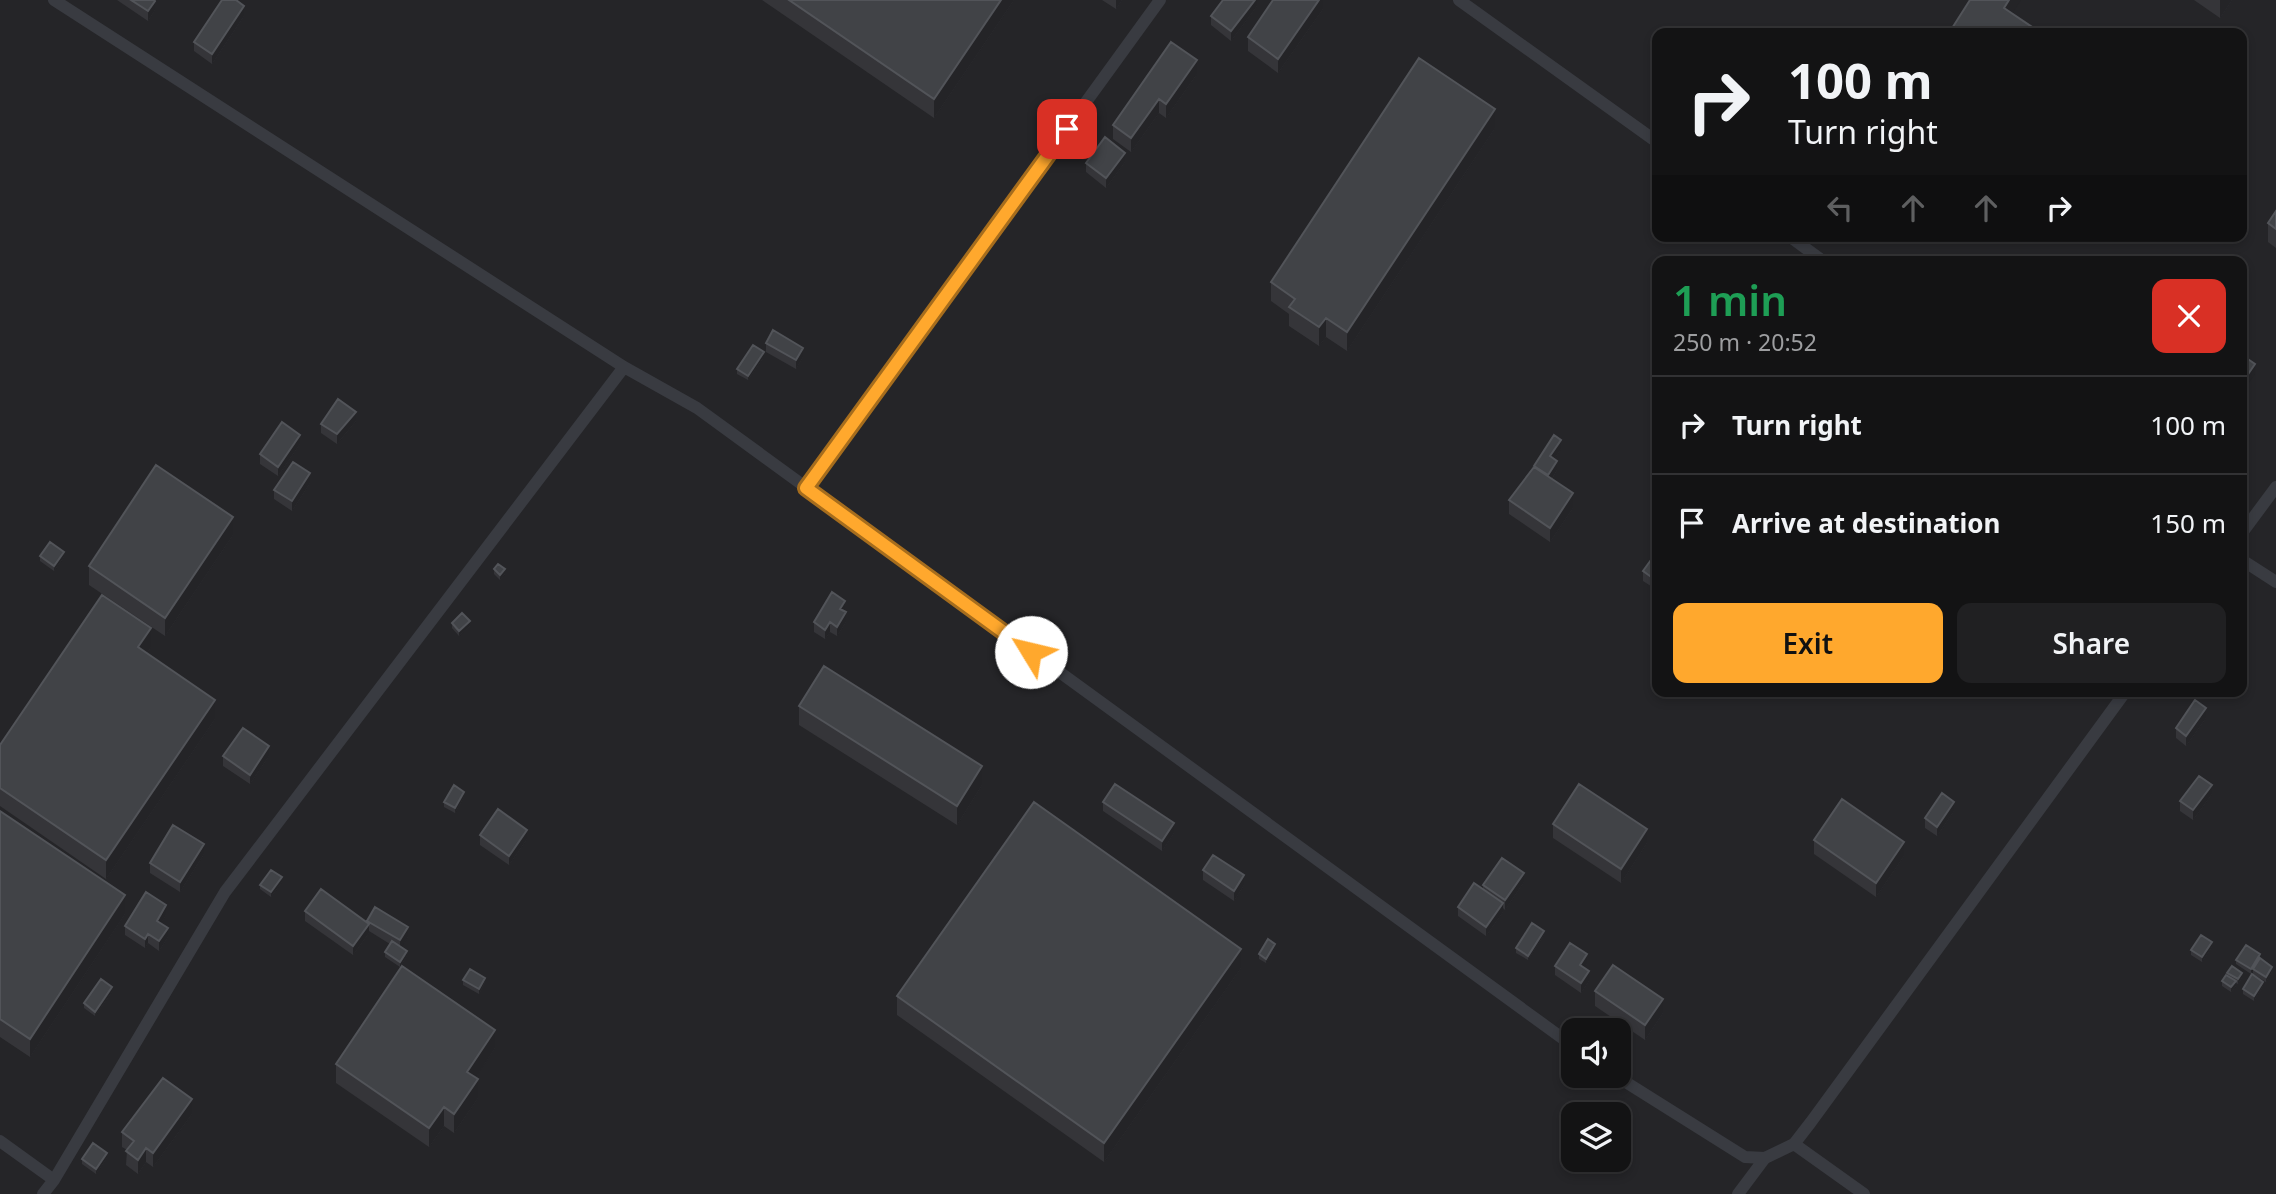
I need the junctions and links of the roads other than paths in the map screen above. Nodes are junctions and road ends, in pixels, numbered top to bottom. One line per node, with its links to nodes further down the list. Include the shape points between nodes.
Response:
1 (54, 0): 7 (lane)
2 (1160, 0): 9 (lane)
3 (1459, 0): 4 (lane)
4 (1652, 138)
5 (1796, 242): 6 (lane)
6 (1816, 256)
7 (624, 367): 9 (lane, via 697,408); 19 (lane, via 225,892)
8 (2276, 487): 10 (lane)
9 (806, 488): 14 (lane)
10 (2247, 526)
11 (2247, 563): 12 (lane)
12 (2276, 582)
13 (2122, 697): 17 (lane)
14 (1561, 1037)
15 (1631, 1085): 18 (lane, via 1745,1157)
16 (0, 1141): 19 (lane)
17 (1794, 1144): 18 (lane); 22 (lane)
18 (1765, 1158): 21 (lane)
19 (54, 1180): 20 (lane)
20 (43, 1194)
21 (1738, 1194)
22 (1864, 1194)

